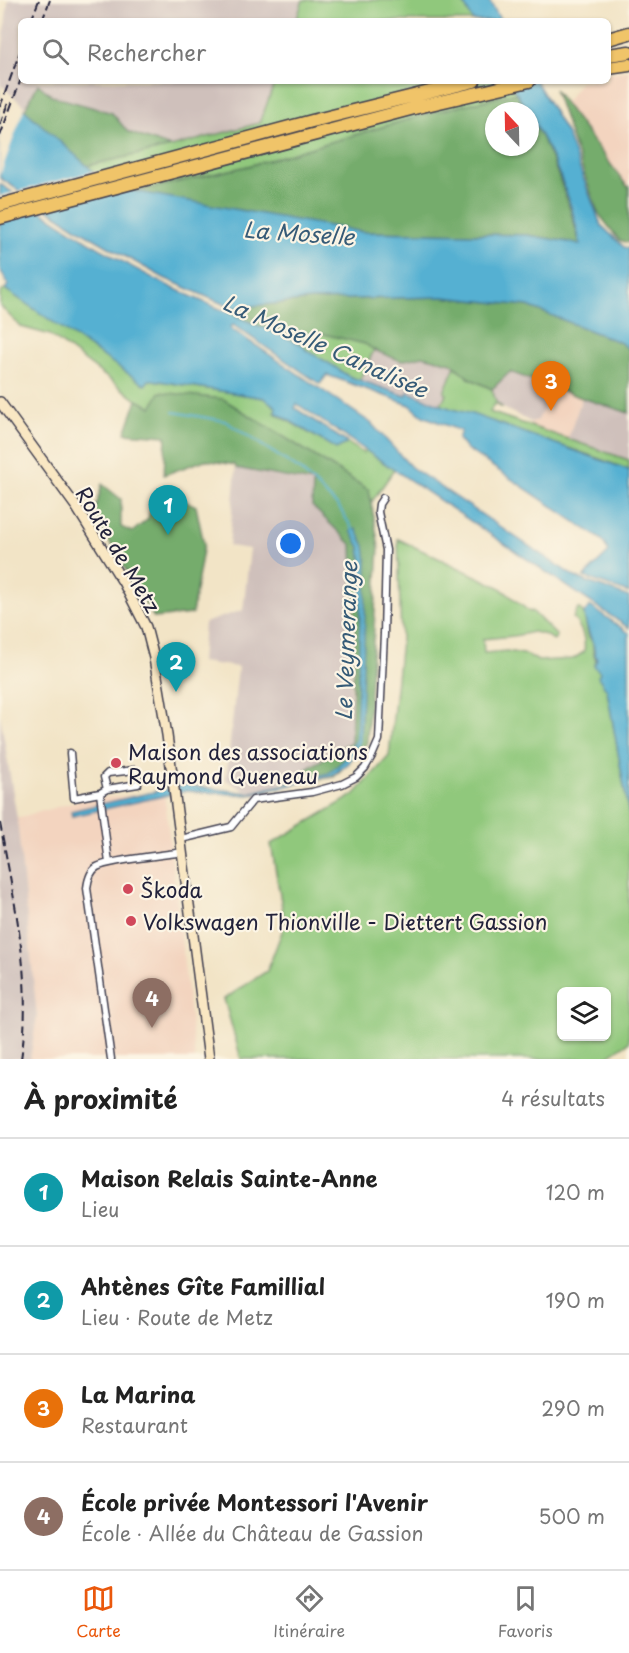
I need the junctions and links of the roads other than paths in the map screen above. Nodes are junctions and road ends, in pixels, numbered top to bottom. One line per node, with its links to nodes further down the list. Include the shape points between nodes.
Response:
1 (629, 33): 2 (highway)
2 (611, 38)
3 (629, 52): 4 (highway)
4 (611, 55)
5 (629, 65): 6 (highway)
6 (611, 68)
7 (443, 84): 10 (highway)
8 (461, 84): 10 (highway)
9 (516, 84): 12 (highway)
10 (426, 92): 11 (highway)
11 (0, 205)
12 (0, 218)
13 (0, 402): 18 (main road, Route de Metz, via 77,508 146,627)
14 (383, 498): 18 (street, via 378,512 386,550 379,740 365,768 342,784 253,800 231,827)
15 (70, 753): 17 (street, via 74,798)
16 (107, 789): 16 (street, via 138,784 138,773 108,773 104,777); 17 (street)
17 (100, 793): 20 (street)
18 (181, 839): 19 (main road, Route de Metz)
19 (183, 852): 20 (street); 22 (main road, Route de Metz)
20 (109, 864): 21 (street, via 92,872 87,888)
21 (111, 1059)
22 (209, 1059)

